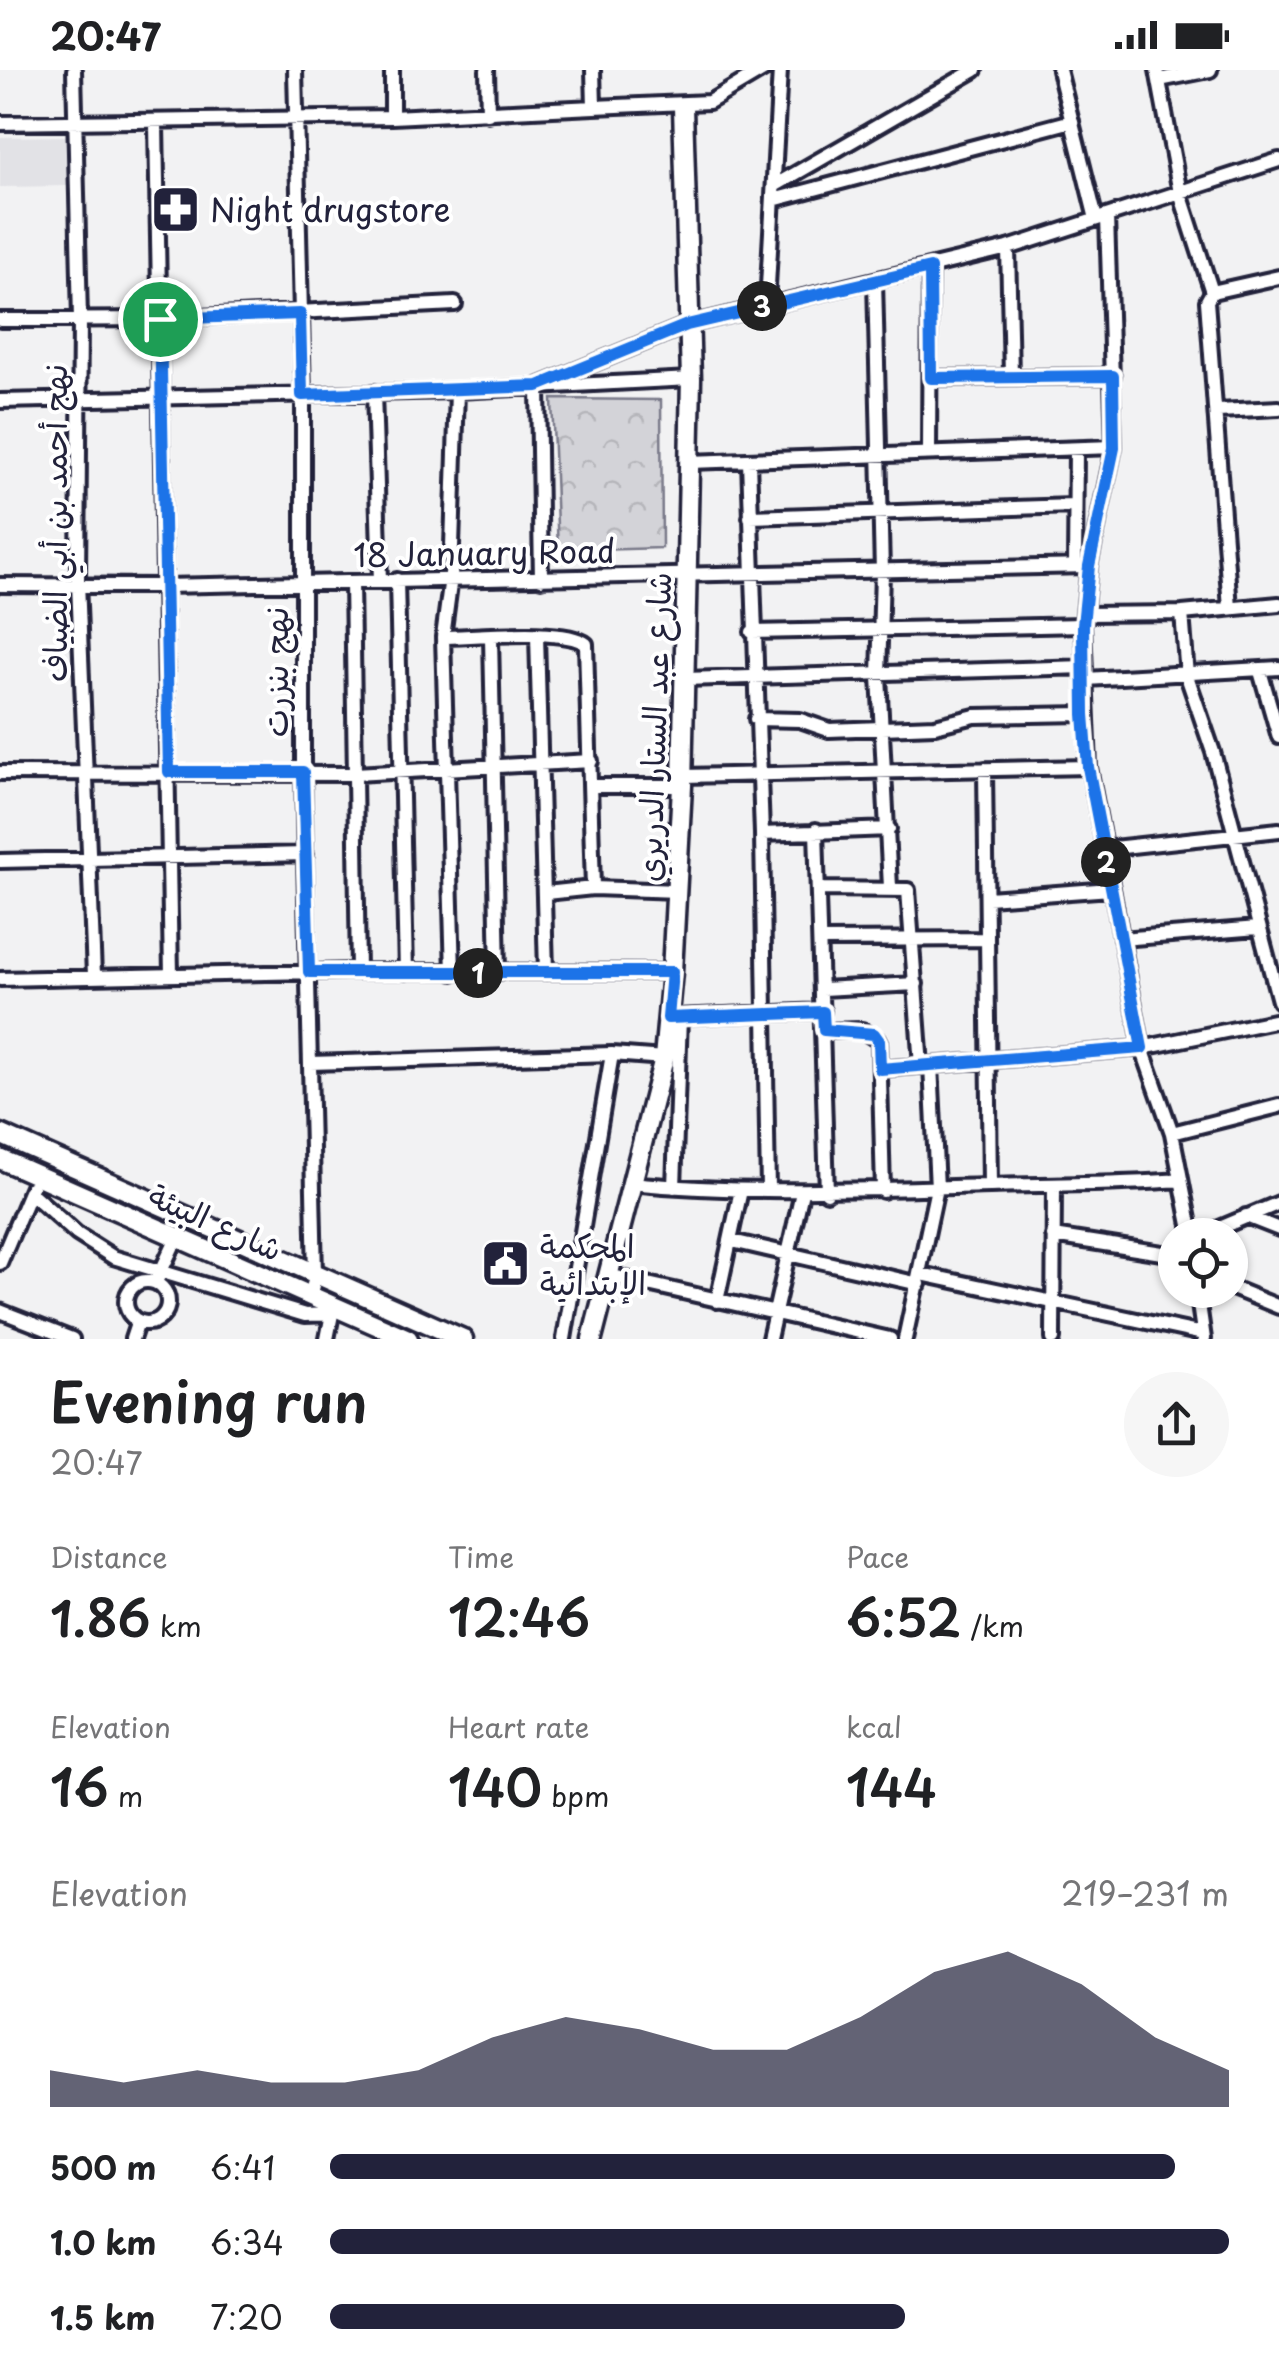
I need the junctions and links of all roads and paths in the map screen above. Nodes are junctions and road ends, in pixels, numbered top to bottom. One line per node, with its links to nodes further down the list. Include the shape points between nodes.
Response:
1 (74, 70): 18 (street, نهج أحمد بن أبي الضياف)
2 (295, 70): 16 (street, نهج بنزرت)
3 (392, 70): 15 (street)
4 (487, 70): 14 (street)
5 (592, 70): 12 (street)
6 (763, 70): 13 (street, via 709,102)
7 (780, 70): 22 (street)
8 (974, 70): 22 (street)
9 (1059, 70): 17 (street)
10 (1210, 70): 11 (street)
11 (1158, 75): 23 (street)
12 (594, 106): 13 (street); 14 (street)
13 (683, 107): 36 (street, شارع عبد الستار الدريري)
14 (488, 114): 15 (street)
15 (392, 117): 16 (street)
16 (296, 119): 20 (street); 32 (street, نهج بنزرت)
17 (1072, 121): 22 (street); 24 (street)
18 (74, 122): 19 (street); 20 (street); 33 (street, نهج أحمد بن أبي الضياف)
19 (0, 123)
20 (156, 124): 34 (street)
21 (1279, 160): 23 (street)
22 (774, 193): 31 (street)
23 (1180, 193): 24 (street); 29 (street)
24 (1102, 218): 25 (street); 38 (street)
25 (1008, 248): 26 (street); 37 (street)
26 (930, 268): 28 (street); 39 (street)
27 (1279, 277): 29 (street)
28 (875, 280): 31 (street); 53 (street)
29 (1212, 292): 49 (street, via 1207,314)
30 (455, 304): 32 (street)
31 (768, 304): 36 (street)
32 (300, 314): 34 (street); 44 (street, نهج بنزرت)
33 (80, 319): 34 (street); 35 (street); 47 (street, نهج أحمد بن أبي الضياف)
34 (160, 319): 45 (street)
35 (0, 320)
36 (687, 325): 40 (street, شارع عبد الستار الدريري); 41 (street)
37 (1011, 376): 38 (street); 39 (street)
38 (1113, 376): 50 (street)
39 (931, 378): 52 (street)
40 (692, 379): 41 (street); 55 (street, شارع عبد الستار الدريري)
41 (538, 386): 42 (street); 66 (street)
42 (457, 391): 43 (street); 63 (street)
43 (374, 392): 44 (street); 64 (street)
44 (302, 395): 45 (street); 69 (street, نهج بنزرت)
45 (162, 398): 47 (street); 71 (street)
46 (0, 400): 47 (street)
47 (79, 400): 67 (street, نهج أحمد بن أبي الضياف)
48 (1279, 408): 49 (street)
49 (1218, 411): 73 (street)
50 (1114, 448): 51 (street); 59 (street)
51 (1076, 450): 52 (street); 56 (street)
52 (929, 454): 53 (street)
53 (879, 455): 54 (street); 57 (street)
54 (749, 461): 55 (street); 58 (street)
55 (689, 462): 61 (street, شارع عبد الستار الدريري)
56 (1074, 506): 57 (street); 59 (street)
57 (880, 512): 58 (street); 60 (street)
58 (750, 517): 62 (street)
59 (1082, 566): 60 (street, 18 January Road); 75 (street)
60 (882, 572): 62 (street, 18 January Road); 76 (street)
61 (688, 574): 62 (street, 18 January Road); 66 (street, 18 January Road); 87 (street, شارع عبد الستار الدريري)
62 (752, 574): 77 (street)
63 (452, 578): 65 (street, 18 January Road); 66 (street, 18 January Road); 79 (street)
64 (380, 580): 65 (street, 18 January Road); 68 (street, 18 January Road)
65 (397, 580): 98 (street)
66 (541, 580)
67 (78, 582): 70 (street, 18 January Road); 71 (street, 18 January Road); 103 (street, نهج أحمد بن أبي الضياف)
68 (352, 582): 69 (street, 18 January Road); 104 (street)
69 (303, 583): 71 (street, 18 January Road); 100 (street, نهج بنزرت)
70 (0, 585)
71 (164, 586): 99 (street)
72 (1279, 604): 73 (street)
73 (1230, 608): 74 (street)
74 (1182, 613): 75 (street); 85 (street)
75 (1084, 620): 76 (street); 83 (street)
76 (880, 630): 77 (street); 84 (street)
77 (752, 632): 86 (street)
78 (537, 636): 80 (street); 92 (street, via 586,644); 93 (street)
79 (443, 637): 80 (street); 95 (street)
80 (491, 637): 94 (street)
81 (1279, 668): 82 (street)
82 (1260, 671): 85 (street); 91 (street)
83 (1086, 673): 84 (street); 85 (street); 88 (street)
84 (879, 676): 86 (street); 90 (street)
85 (1188, 676): 112 (street)
86 (753, 678): 87 (street); 89 (street)
87 (684, 680): 106 (street, شارع عبد الستار الدريري)
88 (1084, 714): 90 (street, via 975,716); 96 (street)
89 (756, 720): 90 (street, via 800,720 829,730); 105 (street)
90 (884, 728): 101 (street)
91 (1279, 738)
92 (591, 762): 93 (street); 107 (street)
93 (541, 763): 94 (street); 123 (street)
94 (496, 764): 95 (street); 136 (street)
95 (449, 767): 98 (street); 135 (street)
96 (1088, 767): 97 (street); 113 (street)
97 (985, 769): 101 (street); 124 (street)
98 (401, 770): 104 (street); 132 (street)
99 (169, 772): 100 (street); 103 (street); 115 (street)
100 (303, 772): 104 (street); 114 (street, نهج بنزرت)
101 (885, 772): 105 (street); 108 (street)
102 (0, 773): 103 (street)
103 (86, 774): 116 (street, نهج أحمد بن أبي الضياف)
104 (355, 774): 130 (street)
105 (758, 774): 106 (street); 111 (street)
106 (683, 781): 107 (street); 122 (street, شارع عبد الستار الدريري)
107 (592, 786): 118 (street)
108 (890, 829): 109 (street); 120 (street)
109 (816, 830): 111 (street); 119 (street)
110 (1279, 830): 112 (street)
111 (762, 834): 143 (street)
112 (1234, 835): 113 (street); 125 (street)
113 (1104, 849): 121 (street)
114 (306, 854): 115 (street); 131 (street, نهج بنزرت)
115 (171, 859): 116 (street); 138 (street)
116 (89, 860): 117 (street); 137 (street, نهج أحمد بن أبي الضياف)
117 (0, 861)
118 (593, 888): 122 (street); 123 (street)
119 (818, 888): 120 (street); 129 (street)
120 (890, 888): 126 (street, via 909,892)
121 (1111, 889): 124 (street); 128 (street)
122 (678, 891): 134 (street, شارع عبد الستار الدريري)
123 (546, 893): 133 (street)
124 (988, 898): 127 (street)
125 (1258, 928): 128 (street); 142 (street)
126 (912, 939): 127 (street); 129 (street); 140 (street)
127 (987, 939): 151 (street)
128 (1120, 939): 148 (street)
129 (820, 940): 141 (street)
130 (358, 971): 131 (street); 132 (street)
131 (309, 972): 138 (street); 152 (street, نهج بنزرت)
132 (406, 972): 135 (street)
133 (546, 972): 134 (street); 136 (street)
134 (672, 972): 145 (street, شارع عبد الستار الدريري)
135 (453, 973): 136 (street)
136 (498, 973)
137 (94, 975): 138 (street); 139 (street)
138 (171, 975)
139 (0, 979)
140 (916, 984): 141 (street); 153 (street)
141 (822, 989): 144 (street)
142 (1279, 1000)
143 (766, 1012): 144 (street); 145 (street); 167 (street)
144 (823, 1012): 147 (street)
145 (674, 1017): 150 (street, شارع عبد الستار الدريري); 164 (street)
146 (1279, 1020): 148 (street)
147 (824, 1030): 154 (street, via 874,1034); 170 (street)
148 (1142, 1048): 151 (street); 156 (street)
149 (612, 1054): 150 (street); 152 (street); 202 (street)
150 (664, 1058): 160 (street, شارع عبد الستار الدريري)
151 (988, 1060): 153 (street); 163 (street)
152 (310, 1063): 183 (street, نهج بنزرت)
153 (926, 1065): 154 (street); 165 (street)
154 (880, 1069): 168 (street)
155 (1279, 1106): 156 (street)
156 (1172, 1133): 159 (street)
157 (0, 1134): 183 (street)
158 (0, 1159): 161 (street, شارع البيئة)
159 (1182, 1180): 162 (street); 173 (street)
160 (630, 1183): 164 (street); 182 (street, شارع عبد الستار الدريري)
161 (33, 1184): 177 (street, شارع البيئة); 181 (street); 184 (street, via 90,1244)
162 (1054, 1184): 163 (street); 176 (street)
163 (990, 1186): 165 (street)
164 (674, 1187): 166 (street)
165 (936, 1188): 168 (street); 185 (street)
166 (741, 1190): 167 (street); 178 (street)
167 (768, 1190): 169 (street)
168 (884, 1191): 170 (street)
169 (802, 1192): 170 (street); 180 (street)
170 (828, 1193)
171 (1279, 1203): 172 (street)
172 (1246, 1216): 174 (street); 175 (street)
173 (1189, 1218)
174 (1241, 1218)
175 (1279, 1230)
176 (1053, 1236): 179 (street); 188 (street)
177 (177, 1237): 184 (street); 187 (street, شارع البيئة)
178 (732, 1240): 180 (street); 189 (street)
179 (1158, 1252)
180 (788, 1254): 185 (street); 194 (street)
181 (0, 1264)
182 (608, 1274): 189 (street); 203 (street, شارع عبد الستار الدريري)
183 (316, 1275): 187 (street, نهج بنزرت); 201 (street)
184 (158, 1277): 193 (street, via 305,1315); 195 (street, via 129,1292 127,1308); 195 (street, via 166,1311 154,1322)
185 (920, 1279): 188 (street); 206 (street)
186 (1248, 1294): 190 (street)
187 (311, 1295): 193 (street, شارع البيئة)
188 (1052, 1299): 196 (street); 207 (street)
189 (716, 1301): 194 (street)
190 (1279, 1307)
191 (1199, 1308): 196 (street)
192 (0, 1310): 197 (street)
193 (333, 1310): 199 (street); 200 (street, شارع البيئة)
194 (774, 1316): 204 (street); 205 (street)
195 (138, 1320): 198 (street)
196 (1203, 1337)
197 (72, 1339)
198 (132, 1339)
199 (327, 1339)
200 (408, 1339)
201 (464, 1339)
202 (564, 1339)
203 (592, 1339)
204 (769, 1339)
205 (890, 1339)
206 (906, 1339)
207 (1053, 1339)

